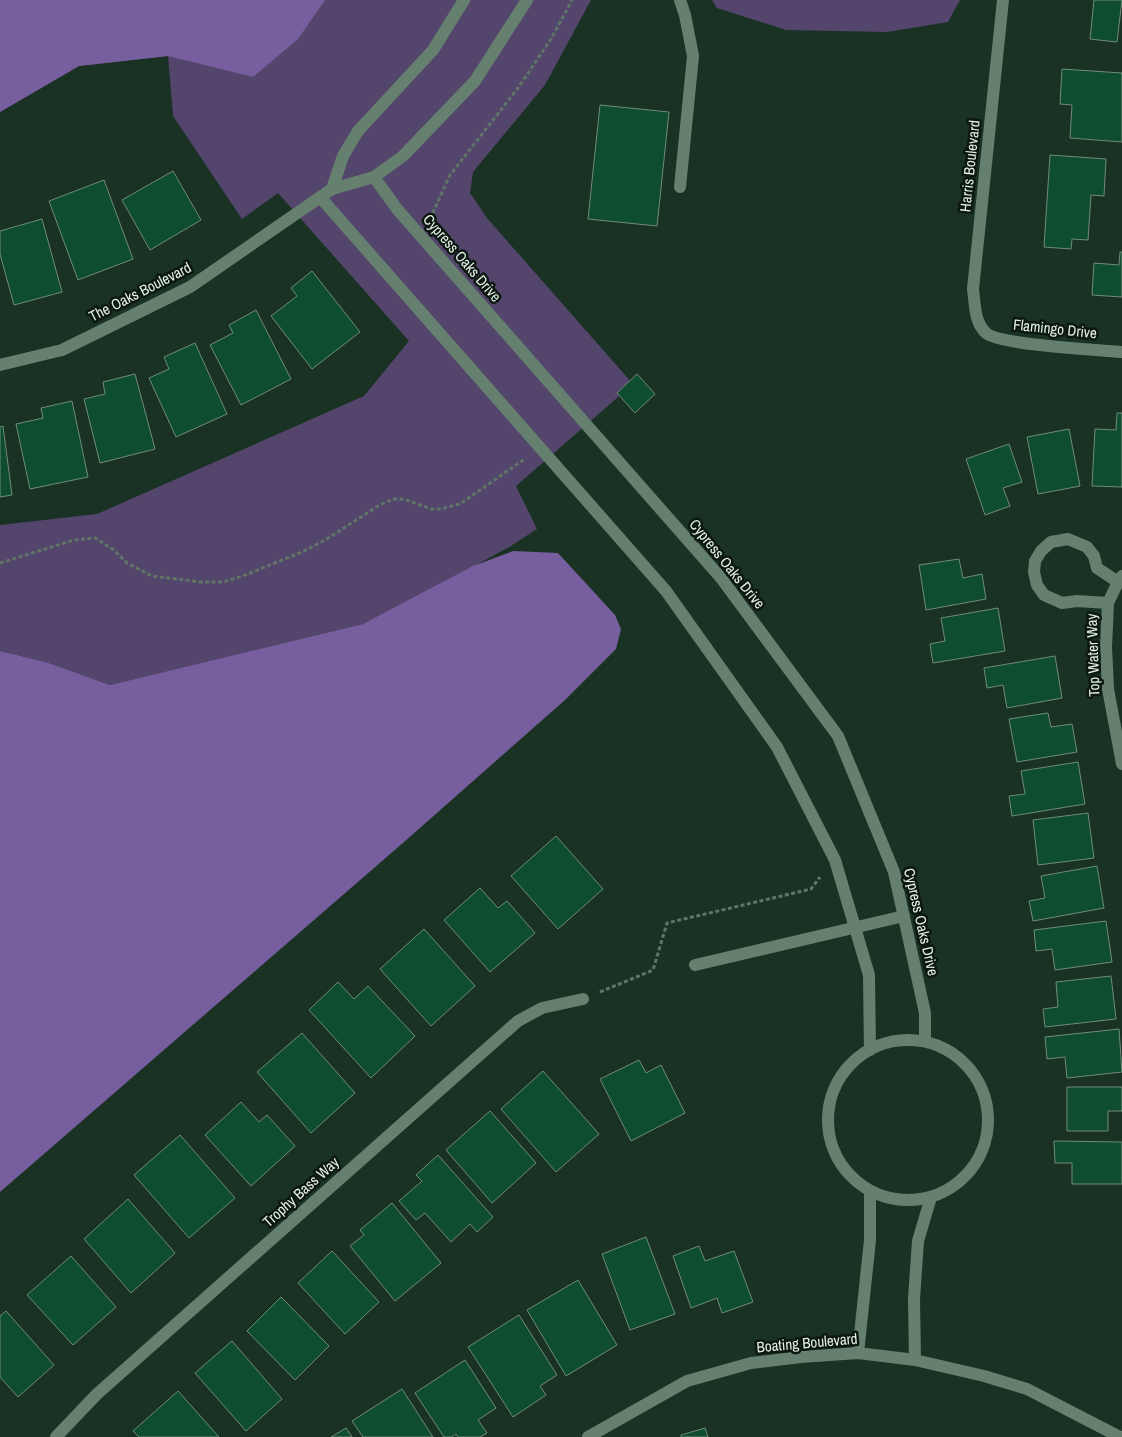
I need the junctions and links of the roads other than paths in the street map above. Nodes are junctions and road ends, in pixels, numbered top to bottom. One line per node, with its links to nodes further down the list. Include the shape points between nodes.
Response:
1 (464, 0): 7 (street, via 433,50 358,131 344,156)
2 (527, 0): 5 (street, The Oaks Boulevard, via 475,81 403,156)
3 (680, 0): 6 (street, via 693,56)
4 (1003, 0): 9 (street, Harris Boulevard, via 974,289 977,319)
5 (374, 177): 7 (street, The Oaks Boulevard); 15 (street, Cypress Oaks Drive, via 397,209 721,578 838,736 894,872)
6 (680, 187)
7 (332, 189): 8 (street, The Oaks Boulevard)
8 (320, 197): 11 (street, The Oaks Boulevard, via 190,287 62,350); 16 (street, via 666,591 777,747 835,860)
9 (986, 333): 10 (street, Flamingo Drive, via 1007,341)
10 (1122, 352)
11 (0, 365)
12 (1120, 579): 13 (street); 13 (street, via 1097,568 1087,547 1068,539 1052,542 1041,551 1035,562 1037,585 1044,594 1062,603)
13 (1108, 603): 14 (street, Top Water Way, via 1108,690)
14 (1122, 764)
15 (904, 916): 16 (street); 19 (street, Cypress Oaks Drive, via 926,1012)
16 (855, 928): 17 (street); 20 (street, via 869,975)
17 (695, 965)
18 (584, 1000): 25 (street, Trophy Bass Way, via 542,1008 518,1020 97,1394)
19 (925, 1042): 20 (street, via 897,1040); 22 (street, via 950,1051 970,1068 983,1091 988,1117 985,1143 974,1167 955,1186)
20 (870, 1050): 21 (street, via 851,1064 837,1084 829,1108 829,1132 836,1155 850,1176)
21 (870, 1190): 22 (street, via 889,1198 910,1201); 23 (street, via 870,1240)
22 (931, 1197): 24 (street, via 918,1241 914,1299)
23 (858, 1353): 24 (street, Boating Boulevard); 26 (street, Boating Boulevard, via 751,1363 687,1381)
24 (915, 1360): 27 (street, Boating Boulevard, via 1027,1389)
25 (56, 1437)
26 (588, 1437)
27 (1120, 1437)

